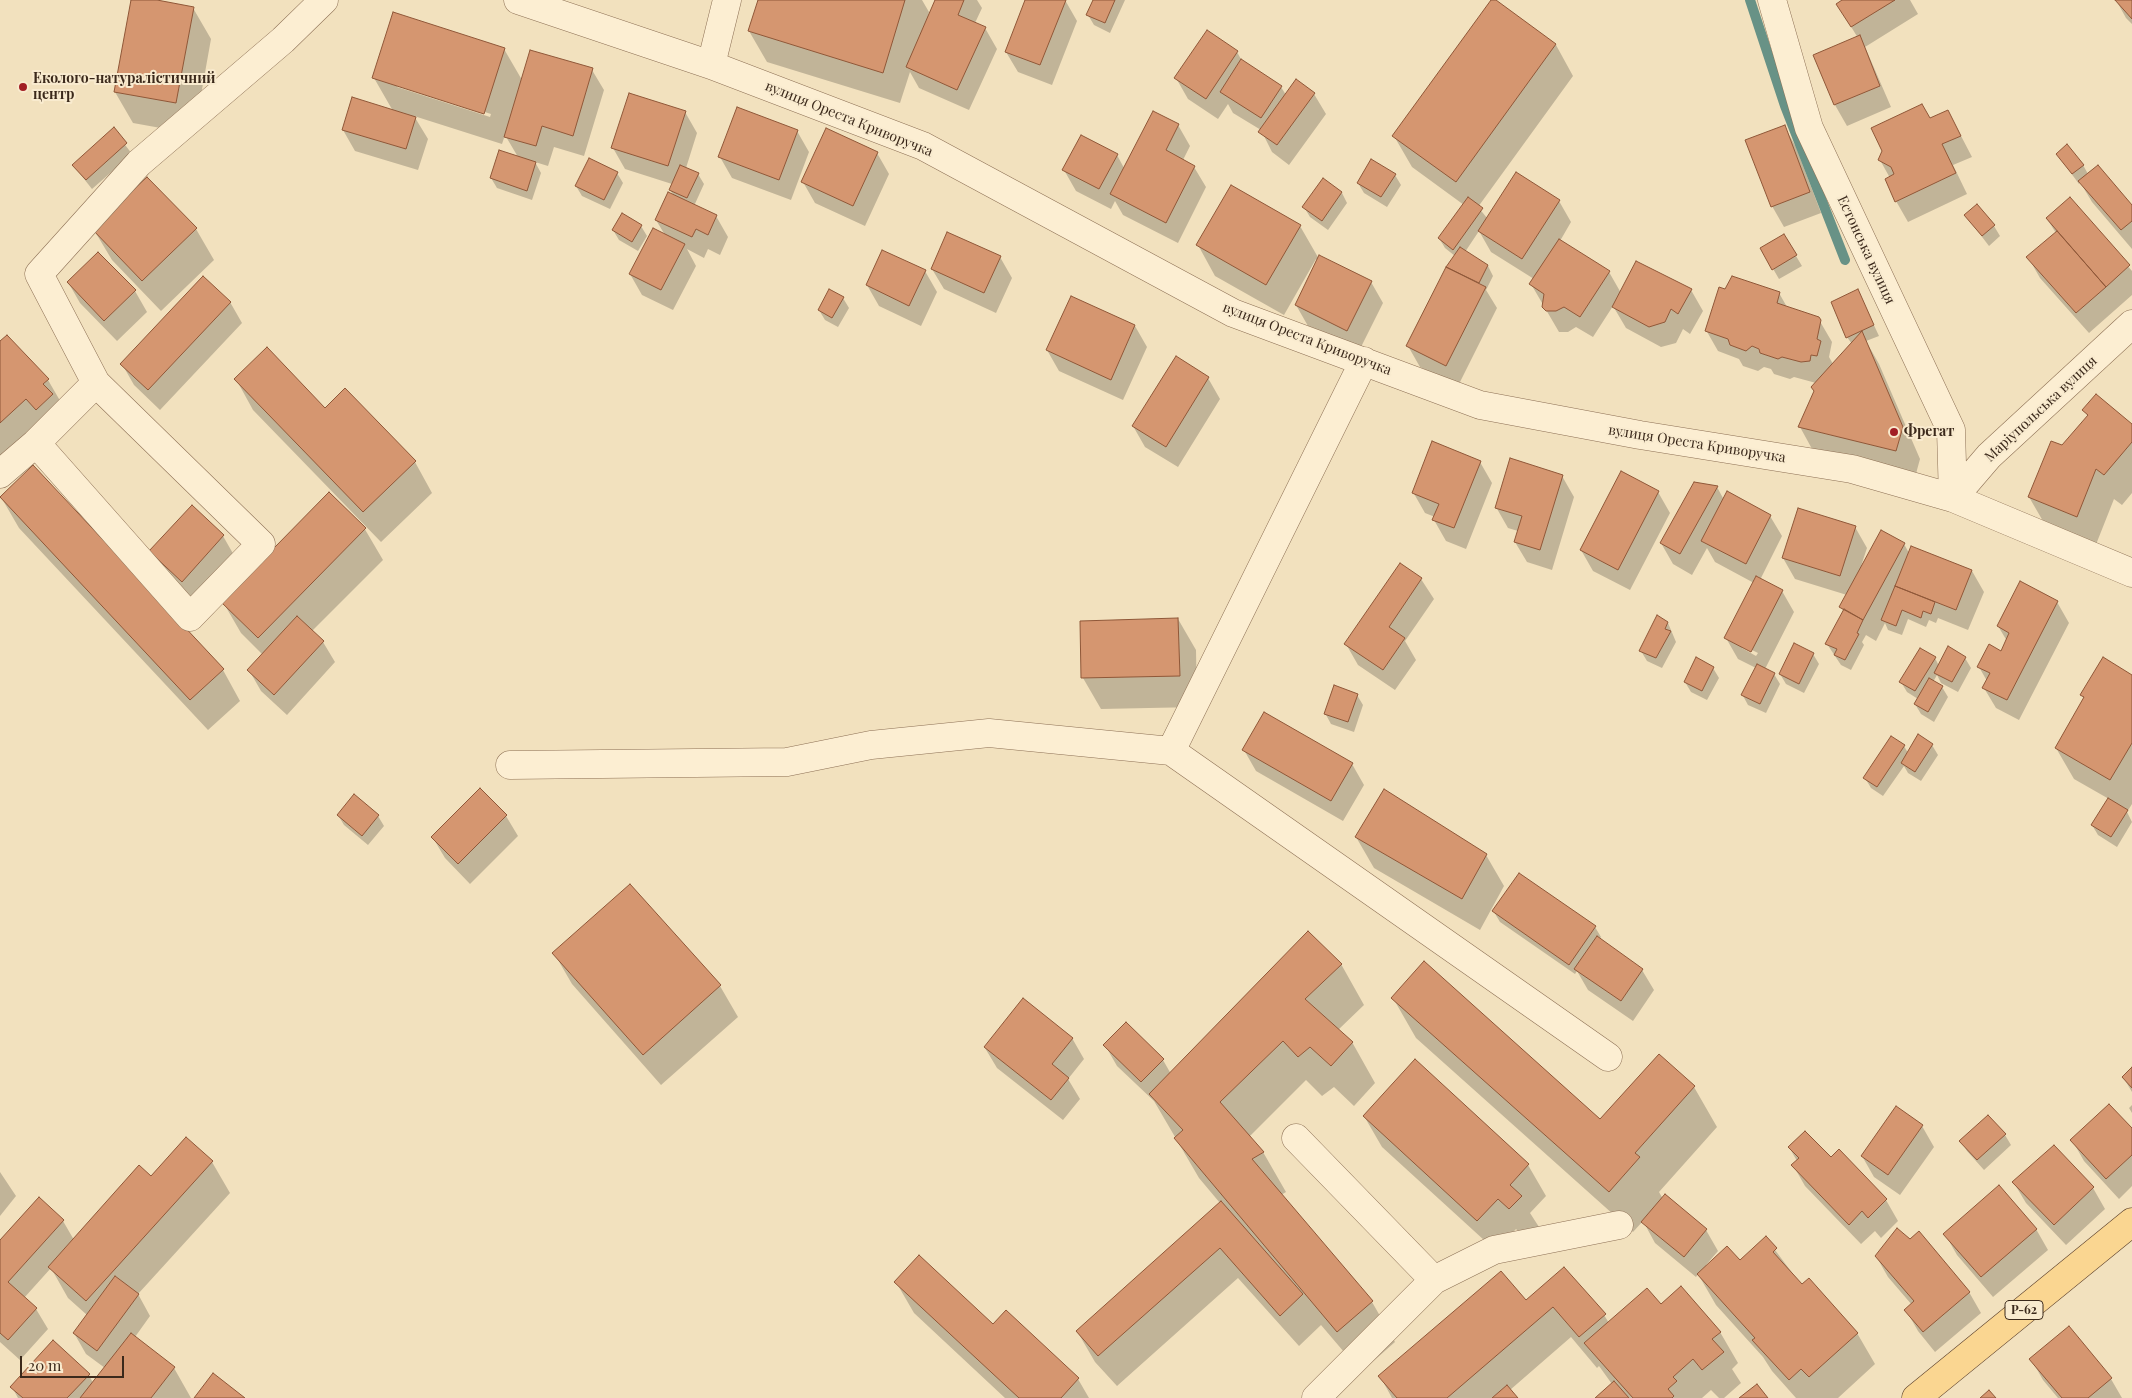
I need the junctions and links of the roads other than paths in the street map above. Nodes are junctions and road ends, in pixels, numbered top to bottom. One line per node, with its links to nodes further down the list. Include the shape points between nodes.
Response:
1 (324, 0): 8 (street, via 283,40 139,163 39,274)
2 (518, 0): 5 (street, вулиця Ореста Криворучка)
3 (727, 0): 5 (street)
4 (1772, 0): 11 (street, Естонська вулиця, via 1809,128 1951,430)
5 (711, 65): 7 (street, вулиця Ореста Криворучка, via 923,146 1233,313)
6 (2132, 324): 11 (street, Маріупольська вулиця, via 1989,456)
7 (1364, 361): 11 (street, вулиця Ореста Криворучка, via 1480,405 1852,470); 13 (street)
8 (96, 383): 9 (street); 9 (street, via 261,544 190,617)
9 (36, 443): 10 (street)
10 (0, 474)
11 (1953, 498): 12 (street, вулиця Ореста Криворучка)
12 (2132, 573)
13 (1171, 751): 14 (street, via 990,733 871,745 787,762); 15 (street)
14 (510, 764)
15 (1608, 1057)
16 (1296, 1138): 19 (street)
17 (2132, 1222): 21 (main road, Р-62)
18 (1619, 1224): 19 (street, via 1494,1250)
19 (1434, 1280): 20 (street)
20 (1316, 1398)
21 (1916, 1398)

